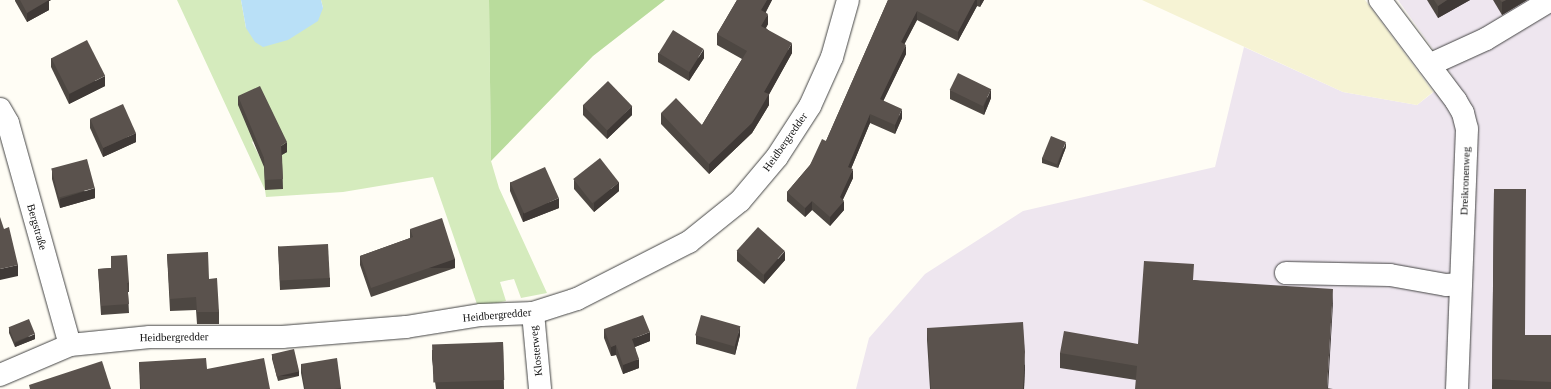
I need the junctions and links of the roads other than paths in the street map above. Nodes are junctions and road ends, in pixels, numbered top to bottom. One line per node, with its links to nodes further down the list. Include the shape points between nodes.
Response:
1 (848, 0): 8 (street, Heidbergredder, via 832,56 810,106 777,157 740,201 689,242 577,299)
2 (1380, 0): 4 (street, Dreikronenweg)
3 (1551, 0): 4 (street, via 1486,39)
4 (1429, 65): 7 (street, Dreikronenweg, via 1463,113 1467,129)
5 (0, 109): 9 (street, Bergstraße, via 8,123)
6 (1286, 274): 7 (street, via 1390,276 1446,285)
7 (1461, 284): 12 (street, Dreikronenweg)
8 (532, 313): 9 (street, Heidbergredder, via 481,315 406,327 282,337 150,336); 11 (street, Klosterweg)
9 (70, 345): 10 (street, Heidbergredder)
10 (0, 376)
11 (540, 389)
12 (1457, 389)

